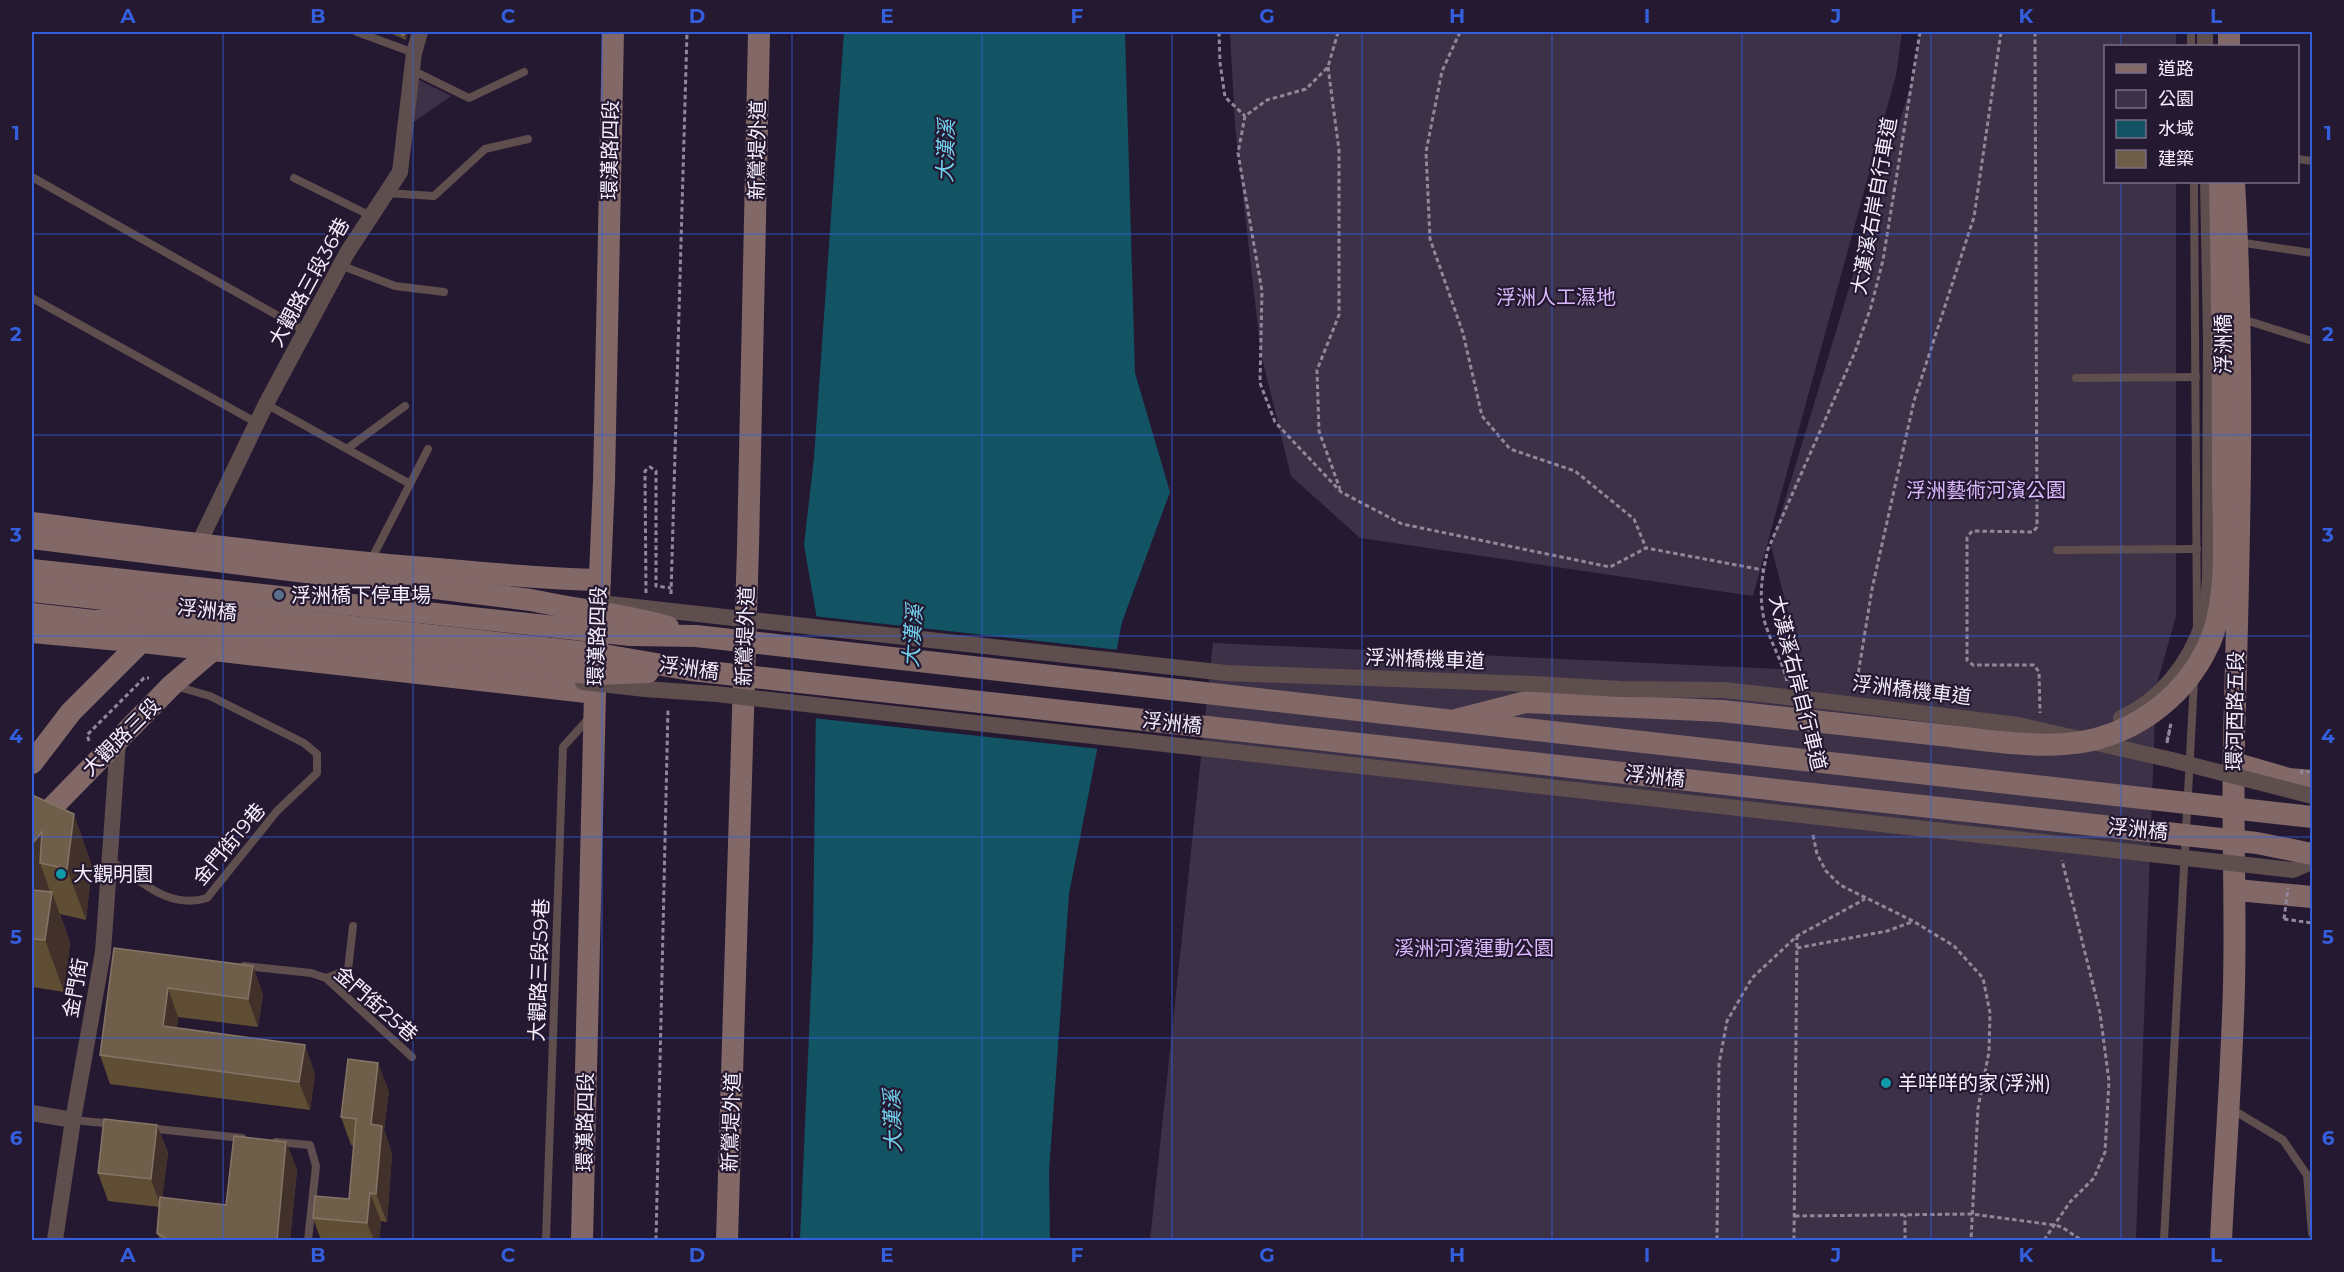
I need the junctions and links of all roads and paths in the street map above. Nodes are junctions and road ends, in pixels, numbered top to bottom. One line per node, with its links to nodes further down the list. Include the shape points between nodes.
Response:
1 (357, 32): 11 (lane)
2 (420, 32): 11 (street, 大觀路三段36巷)
3 (613, 32): 52 (main road, 環漢路四段)
4 (759, 32): 113 (main road, 新鶯堤外道)
5 (1220, 32): 15 (path, via 1226,97)
6 (1338, 32): 12 (path)
7 (1460, 32): 45 (path, via 1442,71 1426,152 1430,239 1463,333 1482,416 1510,449 1575,471 1634,519)
8 (1920, 32): 51 (path, 大漢溪右岸自行車道, via 1883,260 1871,307 1768,549)
9 (2001, 32): 68 (path, via 1974,217 1914,401 1872,589)
10 (2035, 32): 71 (path, via 2037,527 2033,532 1972,531 1967,538 1967,660 1973,665 2034,665 2039,672)
11 (414, 53): 13 (street, 大觀路三段36巷)
12 (1328, 67): 15 (path, via 1306,89 1267,100); 41 (path, via 1339,150 1339,315 1317,370 1318,421)
13 (412, 70): 14 (lane, via 469,98); 23 (street, 大觀路三段36巷, via 400,172)
14 (524, 72)
15 (1245, 116): 41 (path, via 1238,153 1262,291 1260,382 1275,422)
16 (528, 139): 23 (lane, via 485,149 434,196)
17 (32, 177): 31 (lane)
18 (294, 178): 24 (lane)
19 (2194, 183): 33 (lane)
20 (2208, 183): 66 (street, bridge, via 2210,581 2204,621 2191,652 2173,680 2152,699 2124,717 2096,728 2067,733 2017,733 1654,695)
21 (2220, 183): 70 (main road, 浮洲橋, bridge, via 2222,586 2210,641 2200,660 2159,708 2119,732 2065,744 2015,743 1722,711 1526,702)
22 (2234, 183): 25 (main road, 環河西路五段)
23 (386, 193): 24 (street, 大觀路三段36巷)
24 (371, 216): 27 (street, 大觀路三段36巷)
25 (2237, 242): 26 (lane); 30 (main road, 環河西路五段)
26 (2313, 253)
27 (340, 265): 28 (lane, via 395,286); 31 (street, 大觀路三段36巷)
28 (444, 292)
29 (32, 298): 37 (lane)
30 (2239, 318): 32 (lane); 74 (main road, 環河西路五段)
31 (305, 331): 35 (street, 大觀路三段36巷)
32 (2313, 341)
33 (2196, 377): 34 (lane); 46 (lane)
34 (2076, 378)
35 (266, 404): 37 (street, 大觀路三段36巷); 38 (lane)
36 (405, 406): 38 (lane)
37 (256, 423): 44 (street, 大觀路三段36巷)
38 (348, 448): 40 (lane)
39 (428, 449): 40 (lane)
40 (410, 484): 48 (lane)
41 (1341, 492): 45 (path, via 1402,524 1610,567)
42 (32, 523): 44 (main road)
43 (32, 538): 55 (main road, bridge)
44 (198, 545): 48 (main road); 61 (main road, via 162,615)
45 (1646, 548): 51 (path)
46 (2197, 549): 47 (lane); 120 (lane, via 2197,628)
47 (2056, 550)
48 (370, 563): 50 (main road)
49 (32, 570): 60 (main road, 浮洲橋, bridge, via 630,635)
50 (440, 570): 52 (main road); 64 (main road, via 460,575 460,598 458,658)
51 (1763, 570): 67 (path, 大漢溪右岸自行車道, via 1760,593 1765,623)
52 (600, 580): 69 (main road, 環漢路四段)
53 (672, 588): 56 (path, via 656,586 656,471 650,466 645,471)
54 (32, 591): 63 (main road, 浮洲橋, bridge, via 598,654)
55 (531, 600): 60 (main road, bridge, via 633,617); 66 (street, 浮洲橋機車道, bridge, via 566,599 1226,673)
56 (646, 600)
57 (32, 614): 58 (main road)
58 (94, 621): 63 (main road, bridge, via 127,619 597,674); 84 (street, bridge, via 126,630 645,690 728,695 2292,870)
59 (32, 632): 61 (main road)
60 (696, 636): 70 (main road, 浮洲橋, bridge)
61 (142, 642): 62 (main road); 75 (main road, via 71,712)
62 (213, 650): 64 (main road); 65 (main road, 大觀路三段)
63 (691, 670): 82 (main road, 浮洲橋, bridge, via 2257,843)
64 (437, 675): 69 (main road)
65 (165, 681): 72 (main road, 大觀路三段); 73 (path, via 144,678 87,735); 83 (lane, 金門街19巷, via 210,696 304,743 317,754 317,773 278,811 207,898 193,903 167,899)
66 (1620, 688): 77 (street, 浮洲橋機車道, bridge, via 1724,690 2018,725)
67 (1788, 688)
68 (1855, 692)
69 (595, 702): 111 (lane, 大觀路三段59巷, via 563,747); 112 (main road, 環漢路四段)
70 (1455, 720): 78 (main road, 浮洲橋, bridge)
71 (2040, 720)
72 (117, 742): 79 (main road, 大觀路三段); 83 (street, 金門街)
73 (92, 749)
74 (2234, 763): 76 (main road); 85 (main road, 環河西路五段)
75 (32, 764)
76 (2313, 782)
77 (2313, 795)
78 (2313, 816)
79 (32, 828)
80 (1812, 832): 87 (path, via 1826,871 1840,885)
81 (2061, 853): 107 (path, via 2100,1013 2109,1081 2105,1152 2094,1178)
82 (2313, 854)
83 (110, 860): 99 (street, 金門街, via 109,952)
84 (2313, 862)
85 (2236, 890): 86 (main road); 97 (main road, 環河西路五段)
86 (2313, 897)
87 (1866, 898): 89 (path); 92 (path)
88 (2284, 919): 90 (path)
89 (1913, 921): 93 (path, via 1887,931); 104 (path, via 1954,946 1983,978 1990,1013 1989,1052 1978,1108)
90 (2313, 923)
91 (353, 926): 95 (lane, via 348,970)
92 (1797, 936): 93 (path); 114 (path, via 1752,978 1726,1021 1719,1064)
93 (1797, 948): 106 (path)
94 (230, 965): 95 (lane, 金門街25巷)
95 (326, 978): 96 (lane, 金門街25巷)
96 (412, 1057)
97 (2228, 1107): 108 (lane, via 2283,1140 2307,1175); 121 (main road, 環河西路五段)
98 (32, 1113): 99 (street)
99 (73, 1120): 100 (lane); 109 (street, 金門街)
100 (120, 1125)
101 (144, 1127): 102 (lane)
102 (250, 1139)
103 (262, 1140): 110 (lane, via 310,1145 316,1166)
104 (1972, 1214): 105 (path); 107 (path); 117 (path)
105 (1905, 1215): 106 (path); 116 (path)
106 (1795, 1216): 115 (path)
107 (2054, 1225): 118 (path); 119 (path)
108 (2313, 1233)
109 (55, 1240)
110 (308, 1240)
111 (546, 1240)
112 (582, 1240)
113 (727, 1240)
114 (1717, 1240)
115 (1794, 1240)
116 (1905, 1240)
117 (1971, 1240)
118 (2044, 1240)
119 (2081, 1240)
120 (2164, 1240)
121 (2221, 1240)

